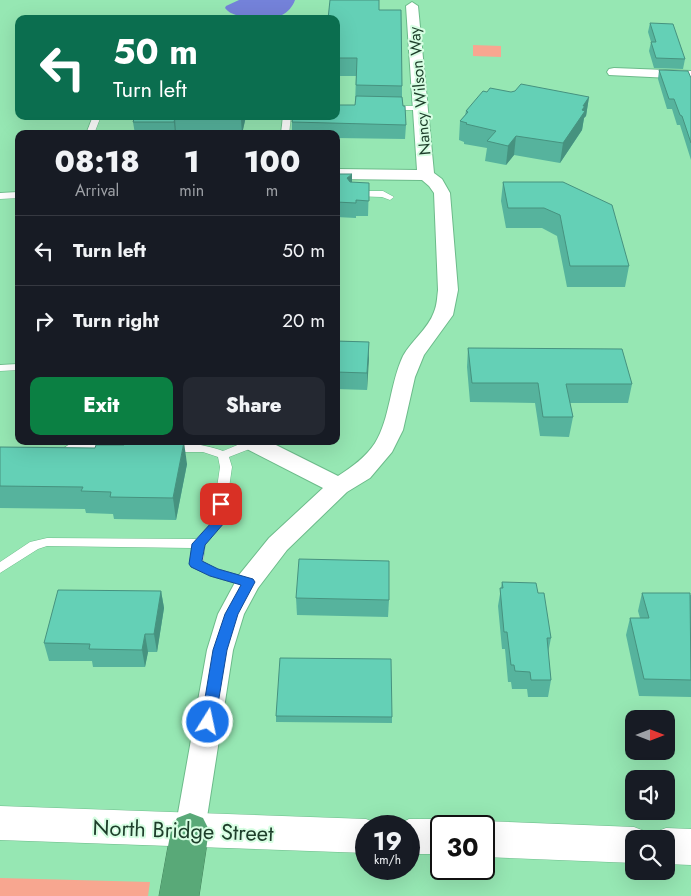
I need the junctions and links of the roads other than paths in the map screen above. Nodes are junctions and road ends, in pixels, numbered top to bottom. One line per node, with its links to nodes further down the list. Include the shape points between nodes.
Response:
1 (412, 6): 5 (street, Nancy Wilson Way)
2 (614, 72): 3 (street)
3 (691, 75)
4 (383, 107): 5 (lane)
5 (420, 108): 7 (street, Nancy Wilson Way)
6 (340, 174): 7 (street)
7 (426, 175): 20 (street, via 442,193 448,290 443,315 414,356 384,447 362,472)
8 (353, 194): 11 (lane, via 383,194)
9 (15, 195): 10 (lane)
10 (0, 196)
11 (390, 198)
12 (15, 367): 13 (lane)
13 (0, 368)
14 (245, 445): 19 (lane)
15 (257, 445): 20 (street)
16 (59, 448): 17 (lane)
17 (118, 448)
18 (158, 448): 19 (lane, via 204,448)
19 (223, 455): 21 (lane, via 226,467 218,523)
20 (339, 486): 23 (street, via 278,544)
21 (199, 544): 22 (lane, via 47,542 34,546); 23 (lane, via 196,564 214,573)
22 (0, 568)
23 (248, 582): 25 (street, via 231,614 220,650)
24 (0, 823): 25 (main road, North Bridge Street)
25 (190, 830): 26 (main road, North Bridge Street); 31 (highway)
26 (355, 836)
27 (495, 839): 28 (main road)
28 (625, 845)
29 (675, 846): 30 (main road)
30 (691, 847)
31 (179, 896)

